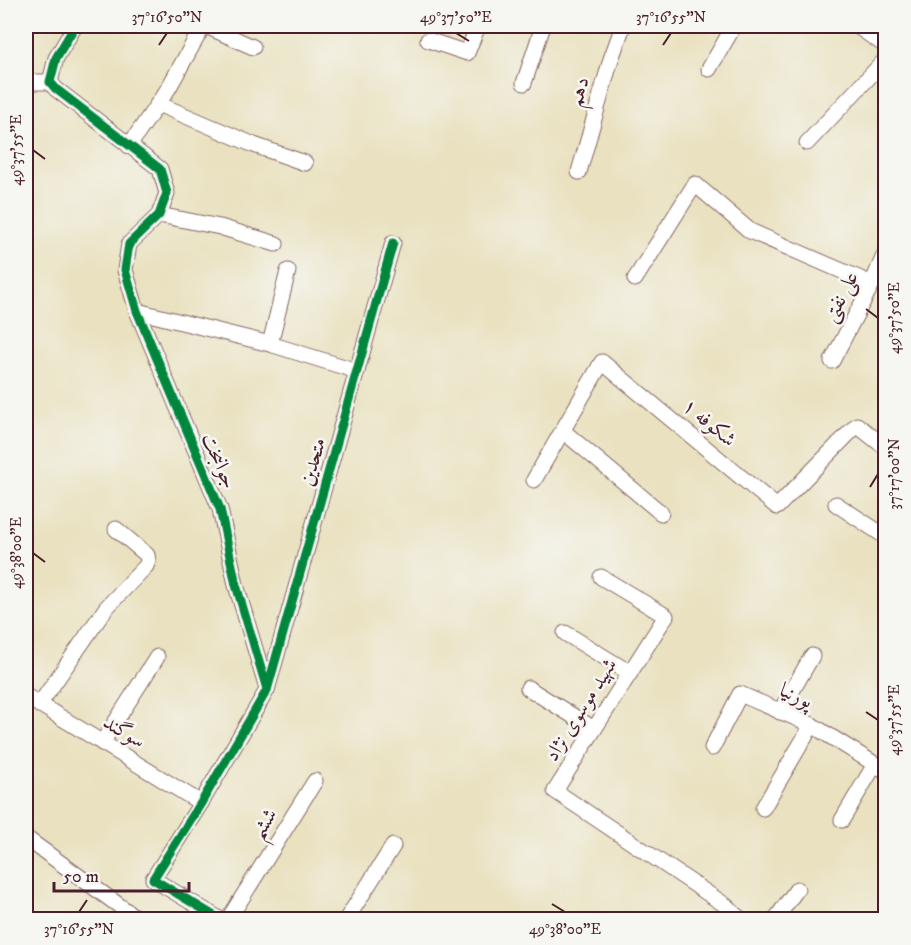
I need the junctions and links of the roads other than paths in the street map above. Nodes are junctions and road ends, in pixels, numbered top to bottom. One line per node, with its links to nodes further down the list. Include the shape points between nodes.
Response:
1 (75, 26): 14 (street, via 56,58)
2 (205, 26): 10 (street); 16 (street)
3 (478, 26): 8 (street, via 466,53)
4 (543, 26): 15 (street)
5 (623, 26): 20 (street, دهم)
6 (734, 26): 12 (street)
7 (857, 26): 9 (street)
8 (428, 40)
9 (885, 46)
10 (253, 47)
11 (885, 59): 17 (street)
12 (710, 69)
13 (26, 82): 14 (street)
14 (50, 82): 18 (street)
15 (524, 83)
16 (158, 104): 18 (street); 19 (street)
17 (807, 143)
18 (129, 146): 21 (street, via 160,169 167,193)
19 (305, 163)
20 (579, 172)
21 (159, 215): 23 (street, via 220,227); 28 (street, جوانبخت, via 129,244 125,270)
22 (393, 243): 31 (street, متحدین)
23 (276, 244)
24 (885, 251): 27 (street, علی نفتی)
25 (288, 271): 29 (street)
26 (634, 279): 27 (street, via 695,184 750,231)
27 (872, 284): 30 (street, علی نفتی)
28 (137, 311): 29 (street); 45 (street, جوانبخت, via 220,510 236,585)
29 (270, 344): 31 (street)
30 (832, 362)
31 (357, 371): 45 (street, متحدین)
32 (563, 431): 33 (street, شکوفه ۱, via 602,363 777,507 857,425); 34 (street, شکوفه ۱); 36 (street)
33 (885, 448)
34 (534, 480)
35 (836, 504): 38 (street)
36 (661, 513)
37 (116, 530): 46 (street, via 147,555 146,566)
38 (885, 537)
39 (602, 577): 43 (street, شهید موسوی نژاد, via 666,616)
40 (565, 633): 43 (street)
41 (813, 656): 47 (street)
42 (157, 657): 50 (street)
43 (630, 672): 49 (street, شهید موسوی نژاد)
44 (528, 688): 49 (street)
45 (267, 690): 54 (street)
46 (29, 699): 50 (street, سوگند)
47 (780, 712): 48 (street, پورنیا); 51 (street, پورنیا, via 740,694)
48 (812, 725): 52 (street, پورنیا); 55 (street)
49 (594, 729): 65 (street, شهید موسوی نژاد, via 555,791)
50 (102, 743): 54 (street, سوگند)
51 (712, 748)
52 (880, 768): 56 (street)
53 (315, 780): 63 (street, ششم)
54 (201, 803): 60 (street, via 153,879)
55 (763, 808)
56 (842, 820)
57 (26, 838): 61 (street)
58 (393, 846): 64 (street)
59 (797, 889): 66 (street)
60 (195, 913): 62 (street)
61 (139, 920)
62 (221, 920)
63 (228, 920)
64 (346, 920)
65 (741, 920)
66 (775, 920)

